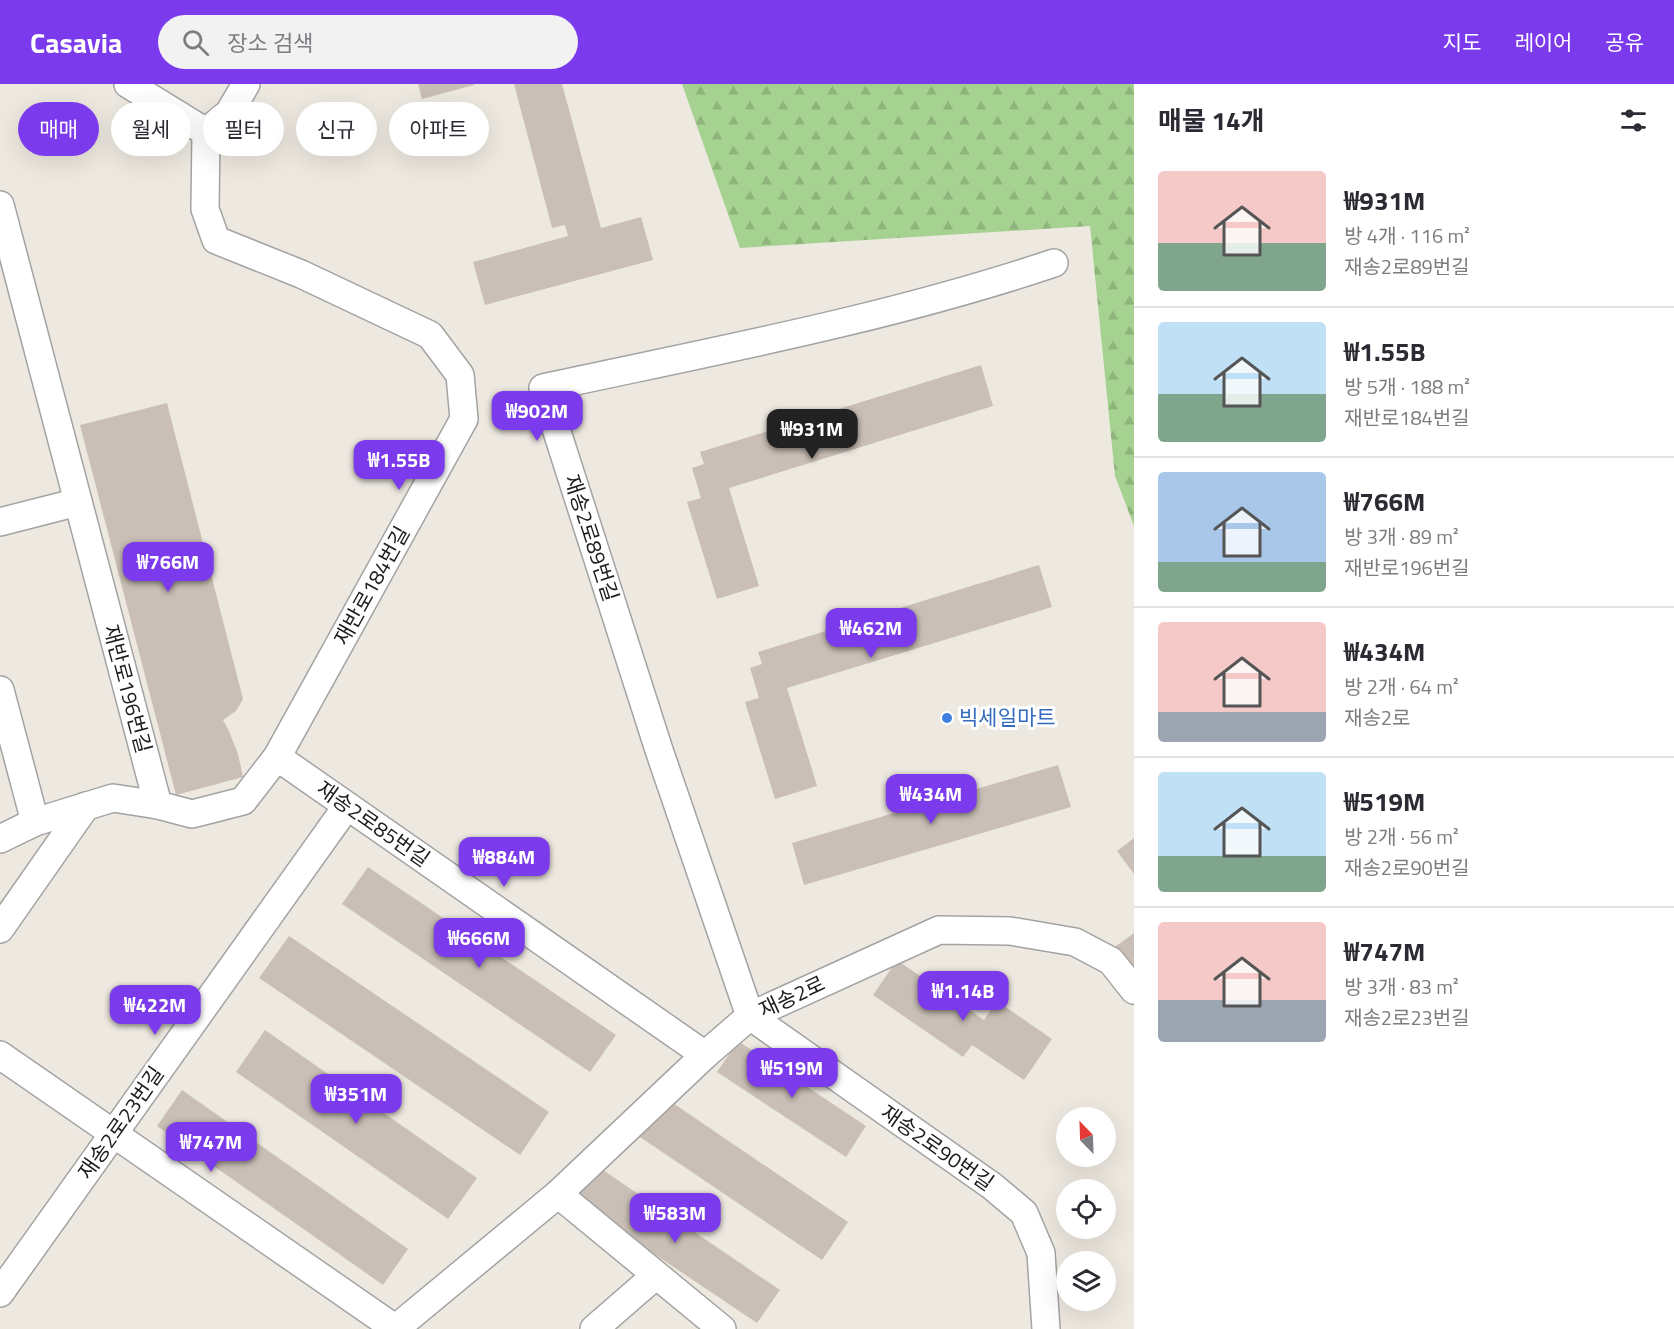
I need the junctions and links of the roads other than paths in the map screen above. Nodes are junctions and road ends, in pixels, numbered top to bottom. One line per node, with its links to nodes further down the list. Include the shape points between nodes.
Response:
1 (128, 84): 4 (street)
2 (246, 84): 3 (street)
3 (235, 102)
4 (203, 130)
5 (206, 156): 11 (street, 재반로184번길, via 205,209 216,240 301,274 430,335 460,375 464,419)
6 (0, 205): 8 (street, 재반로196번길)
7 (1054, 263): 19 (street, 재송2로89번길, via 1002,281 833,326 543,388 659,750)
8 (78, 502): 9 (street); 12 (street, 재반로196번길)
9 (0, 522)
10 (0, 690): 15 (street)
11 (277, 757): 12 (street, 재반로184번길, via 243,801 192,814); 14 (street, 재송2로85번길)
12 (158, 805): 13 (street, 재반로184번길, via 113,798)
13 (86, 806): 15 (street, 재반로184번길); 17 (street)
14 (347, 806): 21 (street, 재송2로85번길); 22 (street, 재송2로23번길)
15 (35, 822): 16 (street, 재반로184번길)
16 (0, 839)
17 (0, 929)
18 (1134, 990): 19 (street, 재송2로, via 1111,961 1076,942 1010,931 939,930)
19 (750, 1016): 21 (street, 재송2로); 29 (street, 재송2로90번길, via 992,1186 1024,1213 1041,1253)
20 (0, 1055): 22 (street)
21 (705, 1055): 23 (street, 재송2로)
22 (114, 1134): 25 (street, 재송2로23번길); 26 (street)
23 (558, 1194): 24 (street); 26 (street, 재송2로)
24 (655, 1276): 27 (street); 28 (street)
25 (0, 1293)
26 (395, 1329)
27 (594, 1329)
28 (722, 1329)
29 (1046, 1329)

